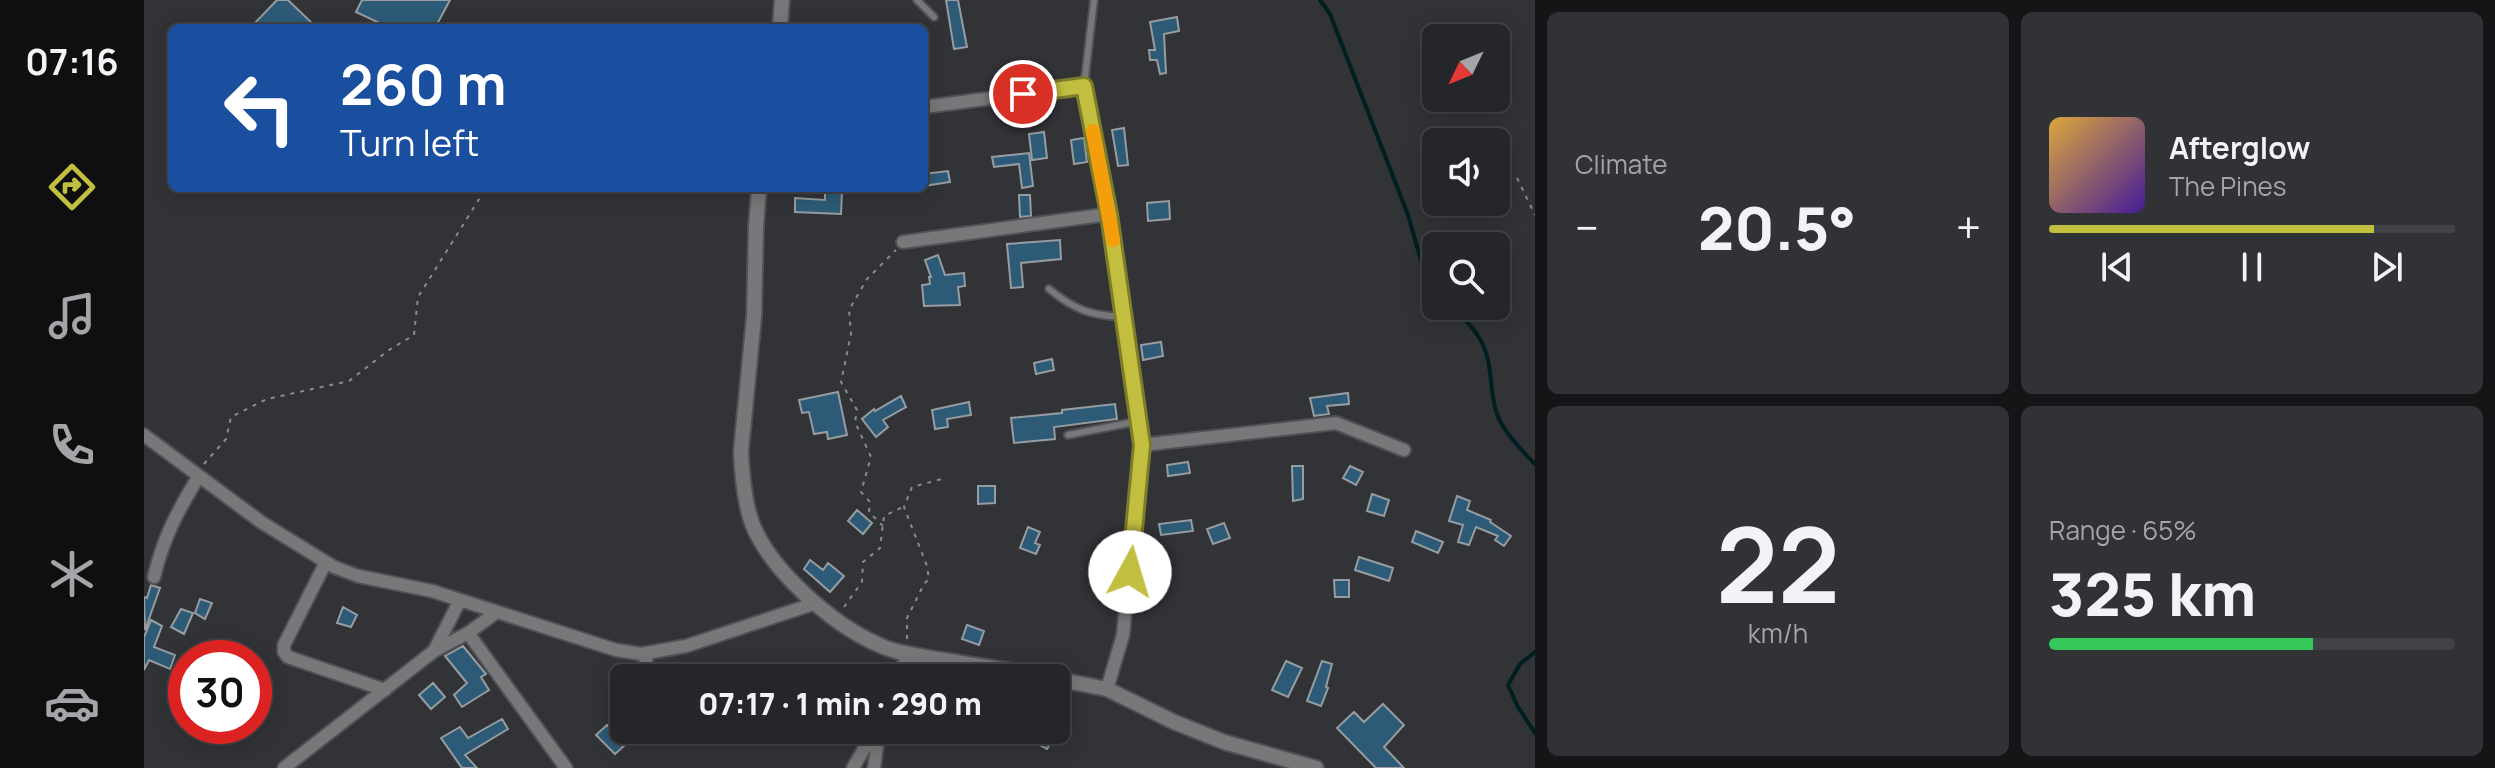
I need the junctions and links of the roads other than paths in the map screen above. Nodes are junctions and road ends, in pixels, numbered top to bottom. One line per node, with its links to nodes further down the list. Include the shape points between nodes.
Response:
1 (782, 0): 5 (street)
2 (917, 0): 4 (lane)
3 (1094, 0): 6 (lane)
4 (934, 17)
5 (780, 24)
6 (1084, 86): 7 (street); 9 (street)
7 (928, 106)
8 (759, 192): 22 (street, via 742,473 752,523 772,560)
9 (1109, 214): 10 (street); 12 (street)
10 (903, 242)
11 (1049, 289): 12 (lane, via 1069,306 1094,316)
12 (1122, 317): 13 (street)
13 (1139, 421): 15 (lane); 16 (street)
14 (144, 435): 18 (street)
15 (1068, 435)
16 (1142, 445): 17 (street, via 1336,423); 32 (street, via 1123,635)
17 (1404, 450)
18 (199, 476): 19 (street); 20 (street, via 162,544)
19 (326, 562): 21 (street, via 358,576); 33 (street, via 284,652)
20 (154, 577)
21 (460, 600): 23 (street); 25 (street)
22 (816, 603): 26 (street); 27 (street, via 877,645)
23 (497, 612): 24 (street); 26 (street, via 616,650)
24 (468, 633): 25 (street); 37 (street)
25 (434, 651): 33 (street)
26 (648, 654): 28 (street)
27 (908, 654): 29 (street); 30 (street)
28 (645, 664)
29 (904, 664)
30 (967, 664)
31 (1070, 682): 32 (street)
32 (1107, 689): 40 (street, via 1224,742)
33 (385, 690): 36 (street)
34 (868, 744): 38 (street)
35 (876, 744): 39 (street)
36 (284, 768)
37 (566, 768)
38 (853, 768)
39 (874, 768)
40 (1316, 768)

